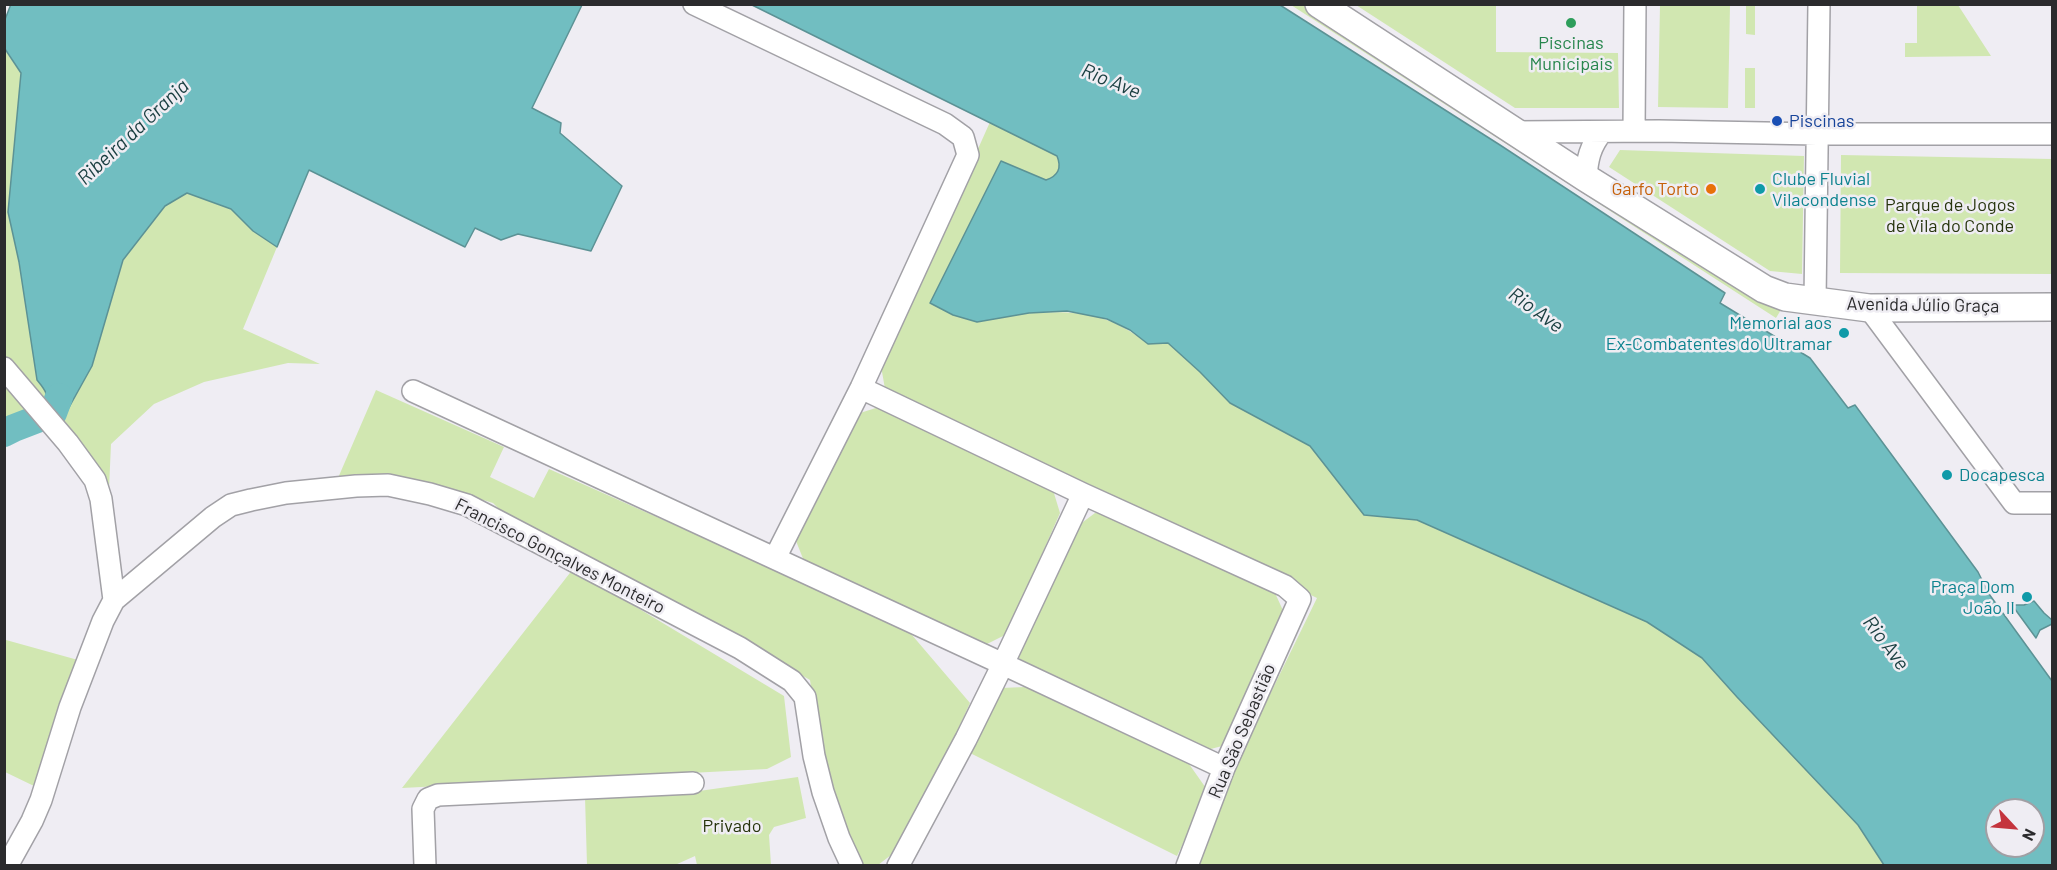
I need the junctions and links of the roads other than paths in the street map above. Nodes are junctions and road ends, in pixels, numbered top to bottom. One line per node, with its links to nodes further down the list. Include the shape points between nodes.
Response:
1 (694, 4): 15 (street, via 945,124 963,137 968,155)
2 (1319, 4): 6 (main road, Avenida Júlio Graça)
3 (1635, 4): 5 (street)
4 (1819, 4): 8 (street)
5 (1634, 131): 7 (street); 8 (street)
6 (1515, 132): 7 (street); 10 (main road, Avenida Júlio Graça)
7 (1602, 132): 10 (street, via 1590,152)
8 (1817, 134): 9 (street); 11 (street)
9 (2052, 134)
10 (1586, 178): 11 (main road, Avenida Júlio Graça, via 1764,289 1785,297)
11 (1815, 300): 13 (main road, Avenida Júlio Graça)
12 (2052, 307): 13 (main road, Avenida Júlio Graça)
13 (1869, 308): 18 (street, via 2013,503)
14 (4, 368): 20 (street, via 91,472 99,487)
15 (861, 388): 17 (street); 19 (street)
16 (413, 391): 19 (street)
17 (1083, 494): 21 (street); 22 (street, Rua São Sebastião, via 1284,586 1300,599)
18 (2052, 503)
19 (775, 558): 21 (street)
20 (114, 600): 24 (street, via 70,707 41,800); 26 (street, Francisco Gonçalves Monteiro, via 231,505 321,489 388,484 468,505 740,648 792,681 805,697 823,792)
21 (1003, 664): 22 (street); 27 (street)
22 (1224, 768): 28 (street, Rua São Sebastião)
23 (693, 783): 25 (street, via 438,795 428,799 423,809)
24 (7, 866)
25 (425, 866)
26 (852, 866)
27 (898, 866)
28 (1187, 866)

